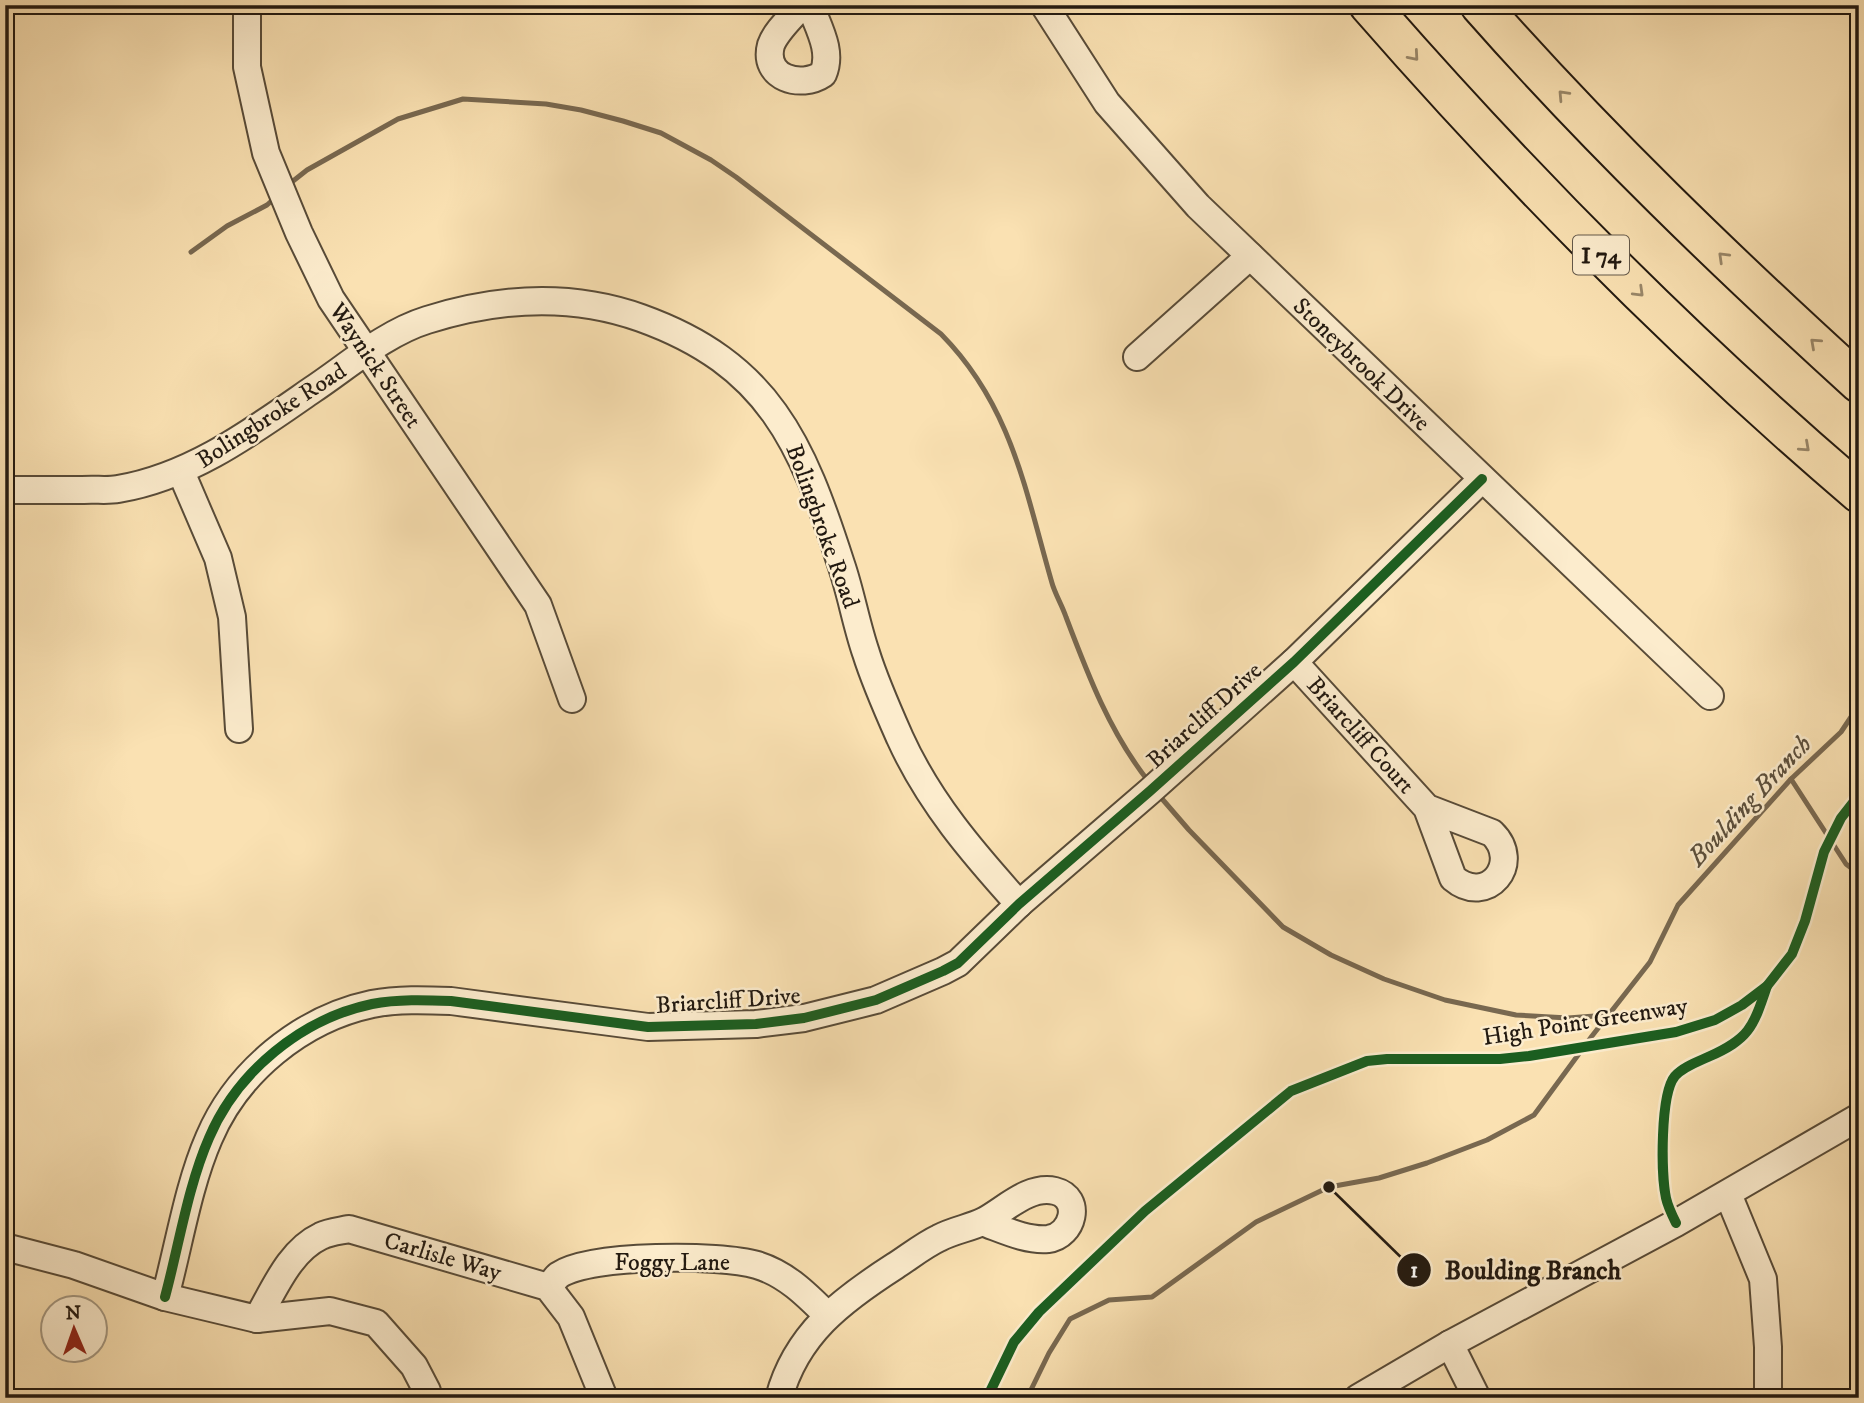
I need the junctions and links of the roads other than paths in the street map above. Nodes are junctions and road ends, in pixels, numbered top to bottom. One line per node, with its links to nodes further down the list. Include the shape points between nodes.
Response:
1 (247, 5): 8 (street, Waynick Street, via 247,67 266,153 331,299)
2 (802, 5): 3 (street, via 773,41 770,52 778,73 802,82 823,74 826,62 825,42)
3 (810, 5)
4 (1044, 5): 7 (street, Stoneybrook Drive, via 1107,103 1198,206)
5 (1369, 5): 14 (highway, I 74, one-way to 14, via 1620,274)
6 (1480, 5): 10 (highway, one-way to 6, via 1679,215)
7 (1250, 256): 9 (street); 12 (street, Stoneybrook Drive)
8 (367, 353): 11 (street, Bolingbroke Road, via 251,432); 17 (street, Waynick Street, via 538,606); 20 (street, Bolingbroke Road, via 410,326 465,308 556,300 614,308 675,330 734,368 772,408 802,458 842,565 866,654 901,740 938,808)
9 (1138, 357)
10 (1859, 383)
11 (181, 472): 13 (street, Bolingbroke Road, via 117,489); 18 (street, via 218,558 232,617)
12 (1482, 479): 15 (street, Briarcliff Drive); 16 (street, Stoneybrook Drive)
13 (5, 490)
14 (1859, 493)
15 (1294, 662): 19 (street, Briarcliff Court); 20 (street, Briarcliff Drive)
16 (1710, 696)
17 (572, 699)
18 (239, 729)
19 (1427, 808)
20 (1020, 904): 26 (street, Briarcliff Drive, via 958,963 943,971 876,1000 804,1018 648,1027 419,999 371,1004 325,1020 265,1060 220,1116 198,1168)
21 (1859, 1117): 22 (street)
22 (1728, 1194): 29 (street); 35 (street, via 1763,1279)
23 (982, 1222): 27 (street, via 936,1239)
24 (5, 1247): 26 (street)
25 (548, 1287): 27 (street, Foggy Lane, via 560,1275 596,1262 721,1260 757,1265 785,1278); 28 (street, Carlisle Way, via 349,1229 322,1235 304,1248 275,1283); 31 (street, via 571,1317)
26 (165, 1297): 28 (street)
27 (827, 1315): 32 (street, via 792,1361)
28 (257, 1319): 30 (street, via 330,1311 376,1323 414,1366)
29 (1450, 1344): 33 (street); 34 (street)
30 (427, 1398)
31 (604, 1398)
32 (779, 1398)
33 (1358, 1398)
34 (1477, 1398)
35 (1768, 1398)

